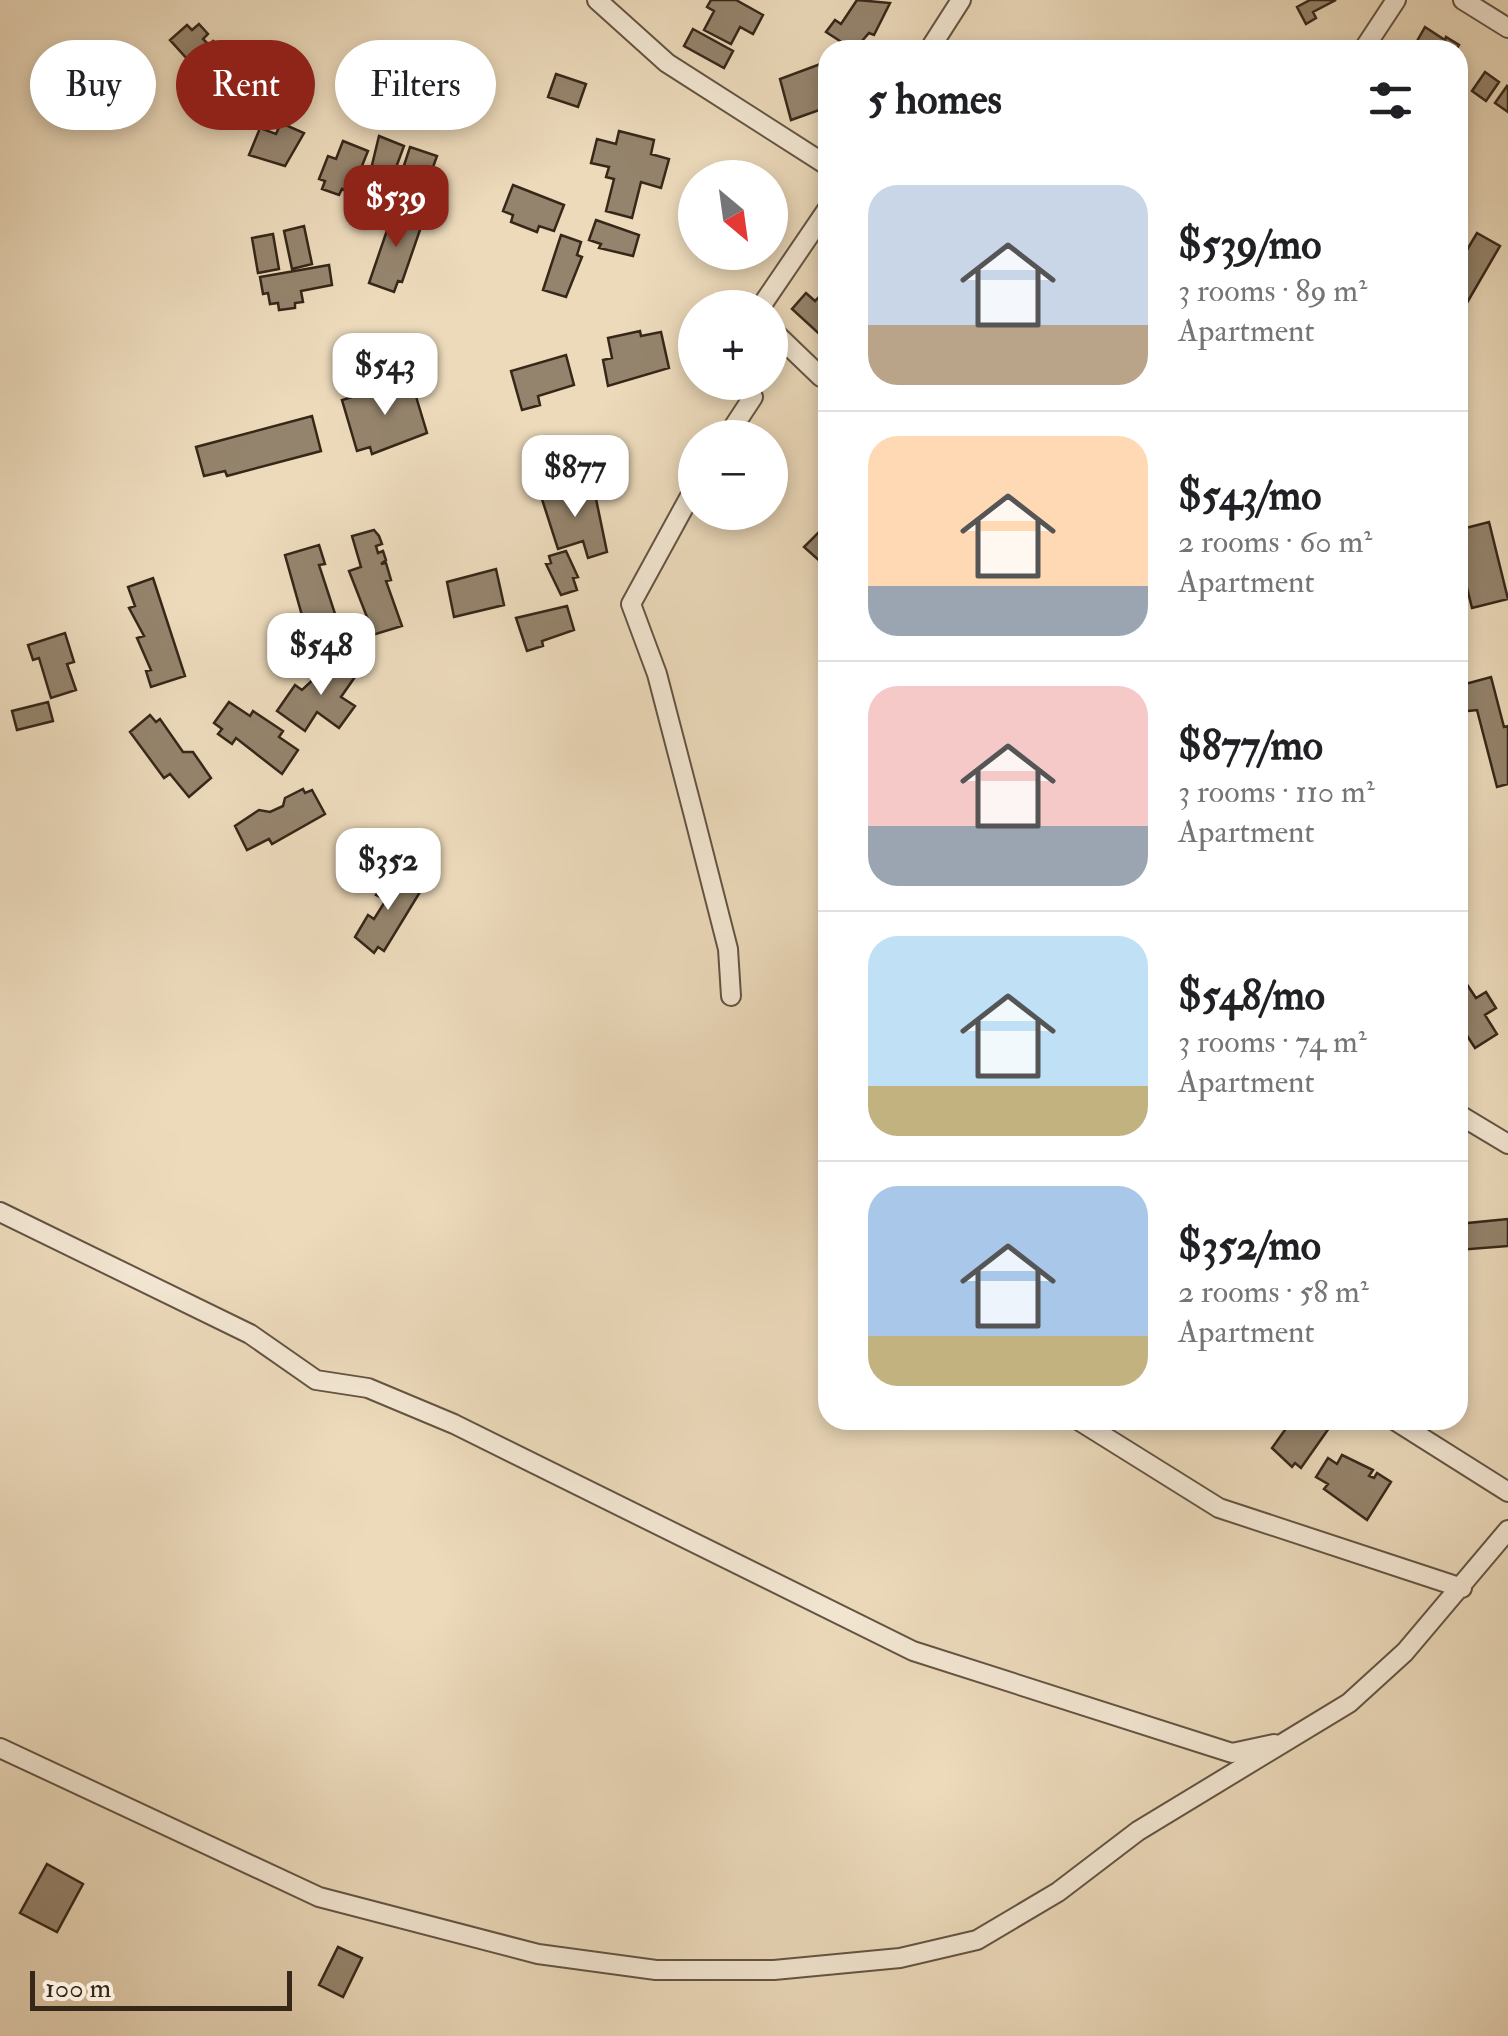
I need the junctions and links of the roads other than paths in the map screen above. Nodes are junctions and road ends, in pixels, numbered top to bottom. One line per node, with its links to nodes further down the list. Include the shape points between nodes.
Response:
1 (961, 0): 6 (street)
2 (1396, 0): 7 (street)
3 (1463, 0): 5 (street)
4 (608, 3): 8 (street, via 667,64)
5 (1508, 28)
6 (935, 40)
7 (1370, 40)
8 (818, 160)
9 (818, 223): 10 (street)
10 (772, 290)
11 (788, 346): 12 (street)
12 (818, 375)
13 (678, 518): 14 (street, via 631,604 658,674 724,932)
14 (731, 996)
15 (1468, 1120): 16 (street)
16 (1508, 1144)
17 (0, 1212): 23 (street, via 250,1334 316,1380 368,1388 454,1424 912,1651 1232,1753)
18 (1094, 1430): 22 (street, via 1219,1508)
19 (1410, 1430): 20 (street)
20 (1508, 1492)
21 (1508, 1530): 22 (street)
22 (1462, 1588): 23 (street, via 1350,1703)
23 (1294, 1740): 24 (street, via 1138,1831 1058,1892 977,1940 900,1958 754,1970 656,1970 538,1954 320,1897)
24 (1, 1750)

